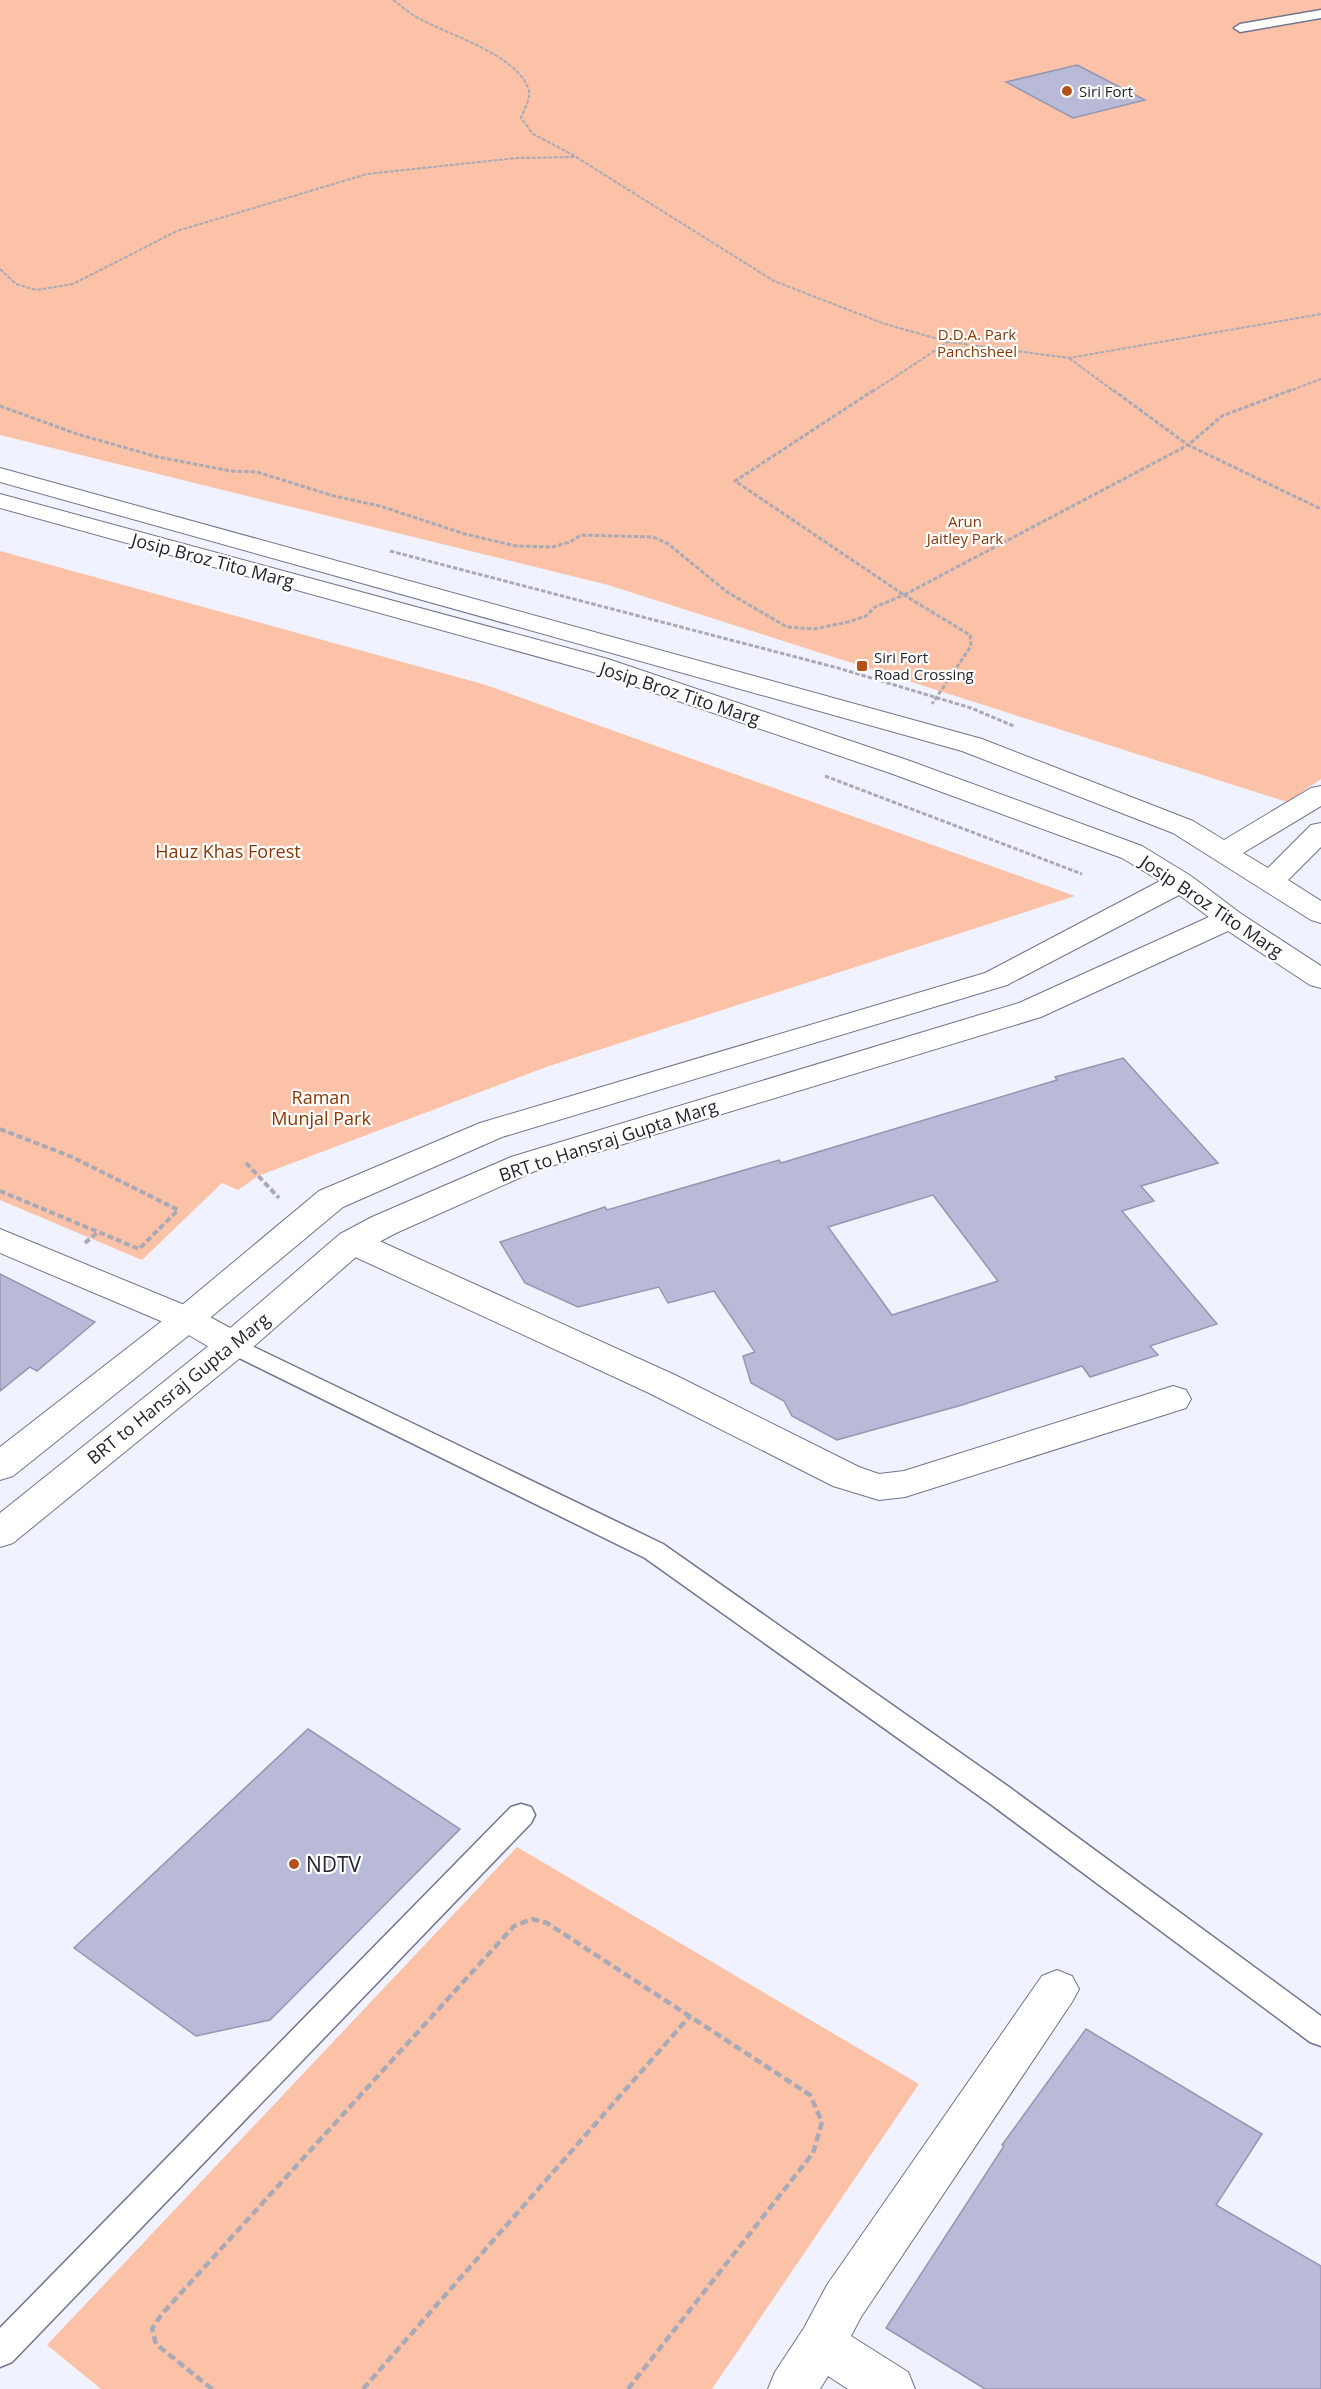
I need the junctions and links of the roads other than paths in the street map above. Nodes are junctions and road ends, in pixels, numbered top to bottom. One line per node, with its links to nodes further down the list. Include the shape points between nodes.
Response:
1 (1321, 14): 2 (lane)
2 (1240, 28)
3 (0, 475): 5 (street, Josip Broz Tito Marg, via 972,745)
4 (0, 501): 6 (street, Josip Broz Tito Marg, via 599,665)
5 (1004, 758): 6 (street, via 964,752 945,759 941,765 943,774); 9 (street, Josip Broz Tito Marg, via 1183,827)
6 (963, 790): 11 (street, Josip Broz Tito Marg, via 1132,852)
7 (1321, 794): 9 (street)
8 (1321, 831): 10 (street)
9 (1225, 851): 10 (street, Josip Broz Tito Marg)
10 (1271, 881): 12 (street, Josip Broz Tito Marg)
11 (1181, 882): 13 (street, Josip Broz Tito Marg); 15 (street, via 996,979 491,1131)
12 (1321, 914)
13 (1230, 919): 14 (street, Josip Broz Tito Marg); 16 (street, BRT to Hansraj Gupta Marg, via 1030,1010 523,1164)
14 (1321, 979)
15 (425, 1158): 16 (street); 19 (street, via 331,1199)
16 (461, 1191): 18 (street, BRT to Hansraj Gupta Marg)
17 (0, 1240): 19 (street)
18 (352, 1242): 20 (street, BRT to Hansraj Gupta Marg); 21 (street, via 662,1384 846,1477 879,1487 905,1484)
19 (187, 1319): 20 (street); 22 (street)
20 (233, 1345): 23 (street, BRT to Hansraj Gupta Marg); 26 (lane, via 654,1551 999,1795)
21 (1173, 1399)
22 (0, 1467)
23 (0, 1533)
24 (521, 1815): 28 (lane)
25 (1057, 1989): 27 (street, via 844,2301)
26 (1321, 2033)
27 (821, 2344): 29 (street); 30 (street)
28 (0, 2351)
29 (792, 2389)
30 (891, 2389)

